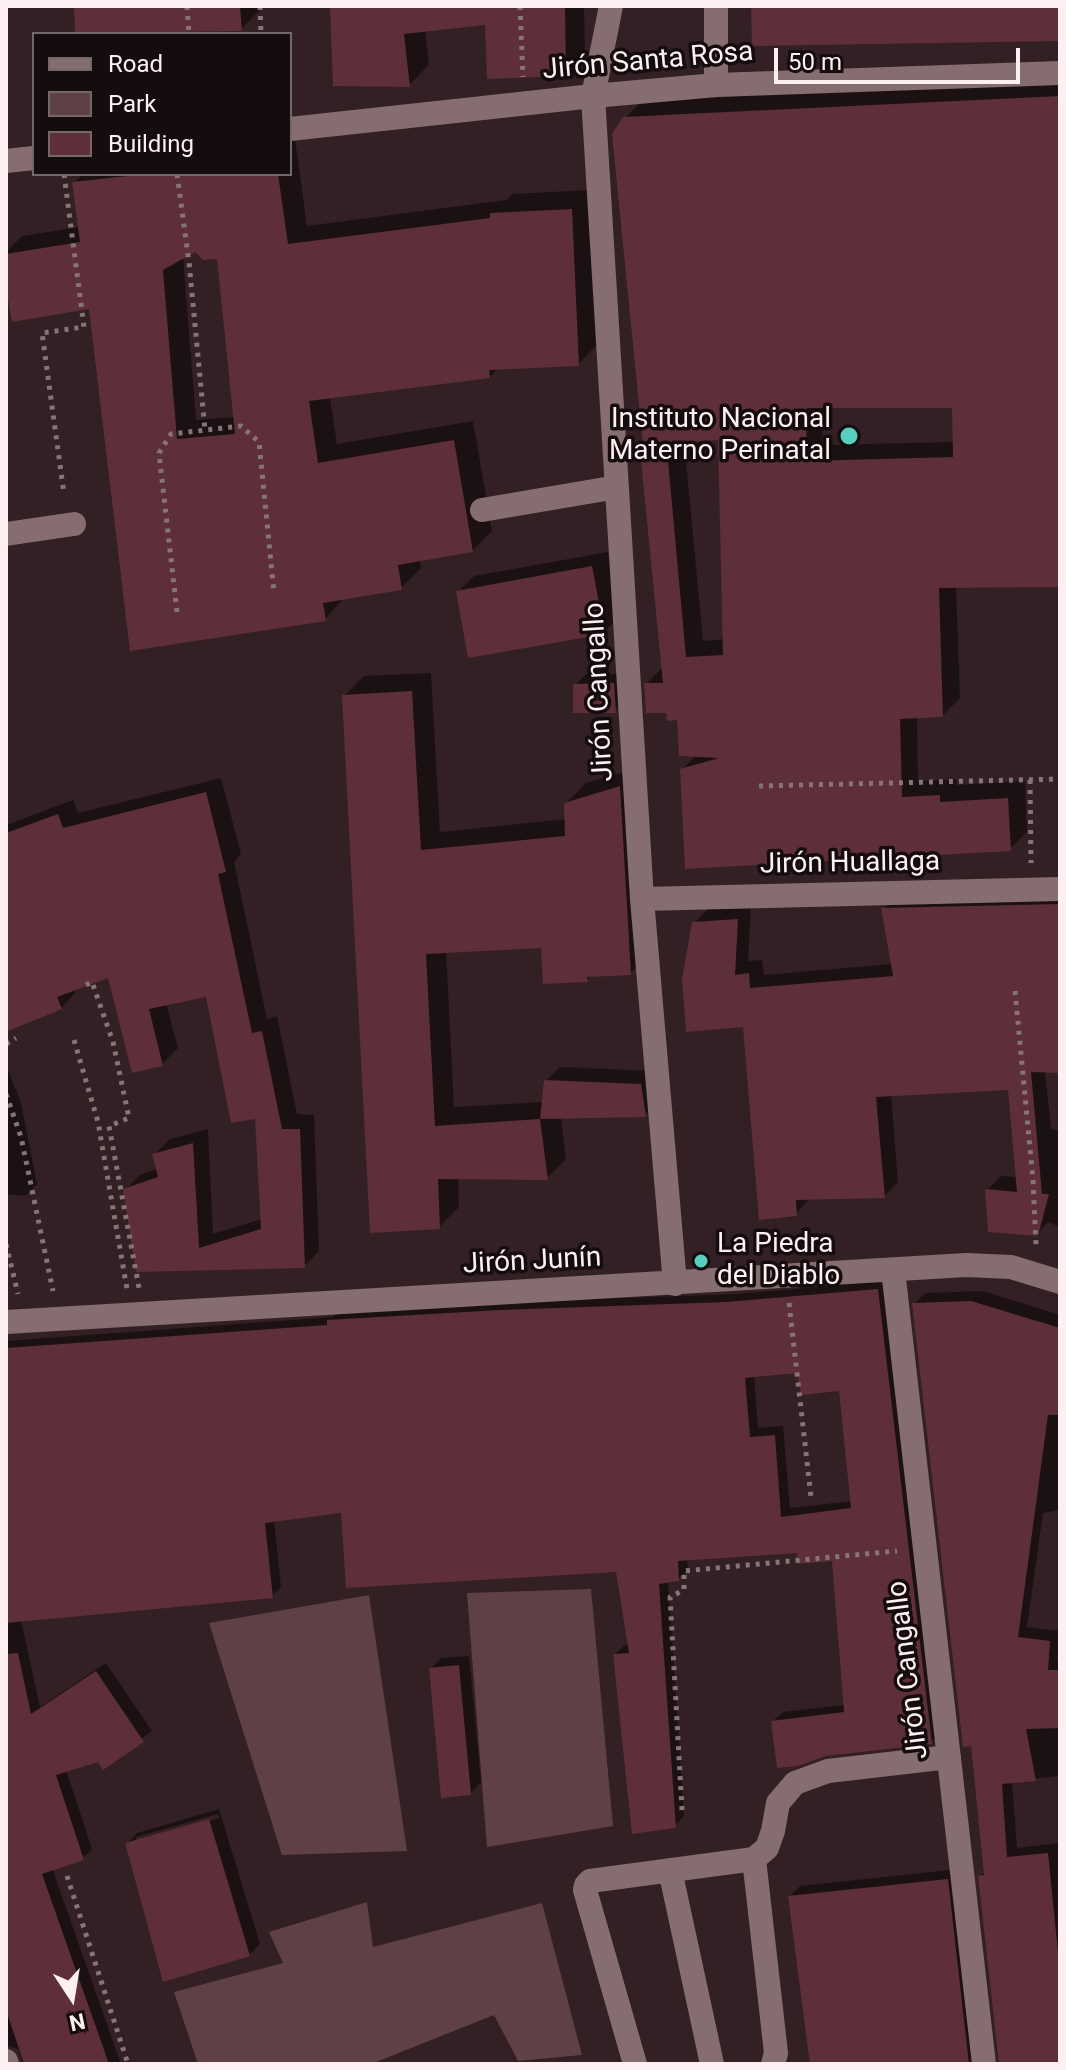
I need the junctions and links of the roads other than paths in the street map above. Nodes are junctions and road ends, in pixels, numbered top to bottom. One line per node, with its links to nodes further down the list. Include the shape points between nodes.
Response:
1 (611, 6): 5 (street, Jirón Cangallo)
2 (716, 6): 4 (street)
3 (1060, 73): 4 (street, Jirón Santa Rosa)
4 (716, 85): 5 (street, Jirón Santa Rosa)
5 (593, 96): 6 (street, Jirón Santa Rosa); 9 (street, Jirón Cangallo)
6 (292, 129)
7 (32, 158): 8 (street)
8 (6, 161)
9 (617, 487): 10 (street); 14 (street, Jirón Cangallo)
10 (482, 510)
11 (74, 524): 12 (street)
12 (6, 534)
13 (1060, 889): 14 (street, Jirón Huallaga)
14 (642, 899): 17 (street, Jirón Cangallo)
15 (893, 1270): 16 (street, Jirón Junín, via 1011,1267); 17 (street, Jirón Junín); 19 (street, Jirón Cangallo)
16 (1049, 1278)
17 (675, 1284): 18 (street, Jirón Junín)
18 (15, 1322)
19 (949, 1757): 20 (street, via 828,1771 795,1783 778,1803 767,1848); 25 (street, Jirón Cangallo)
20 (754, 1859): 21 (street); 24 (street, via 776,2053)
21 (670, 1870): 22 (street, via 590,1881 585,1890); 23 (street)
22 (635, 2064)
23 (712, 2064)
24 (773, 2064)
25 (984, 2064)

